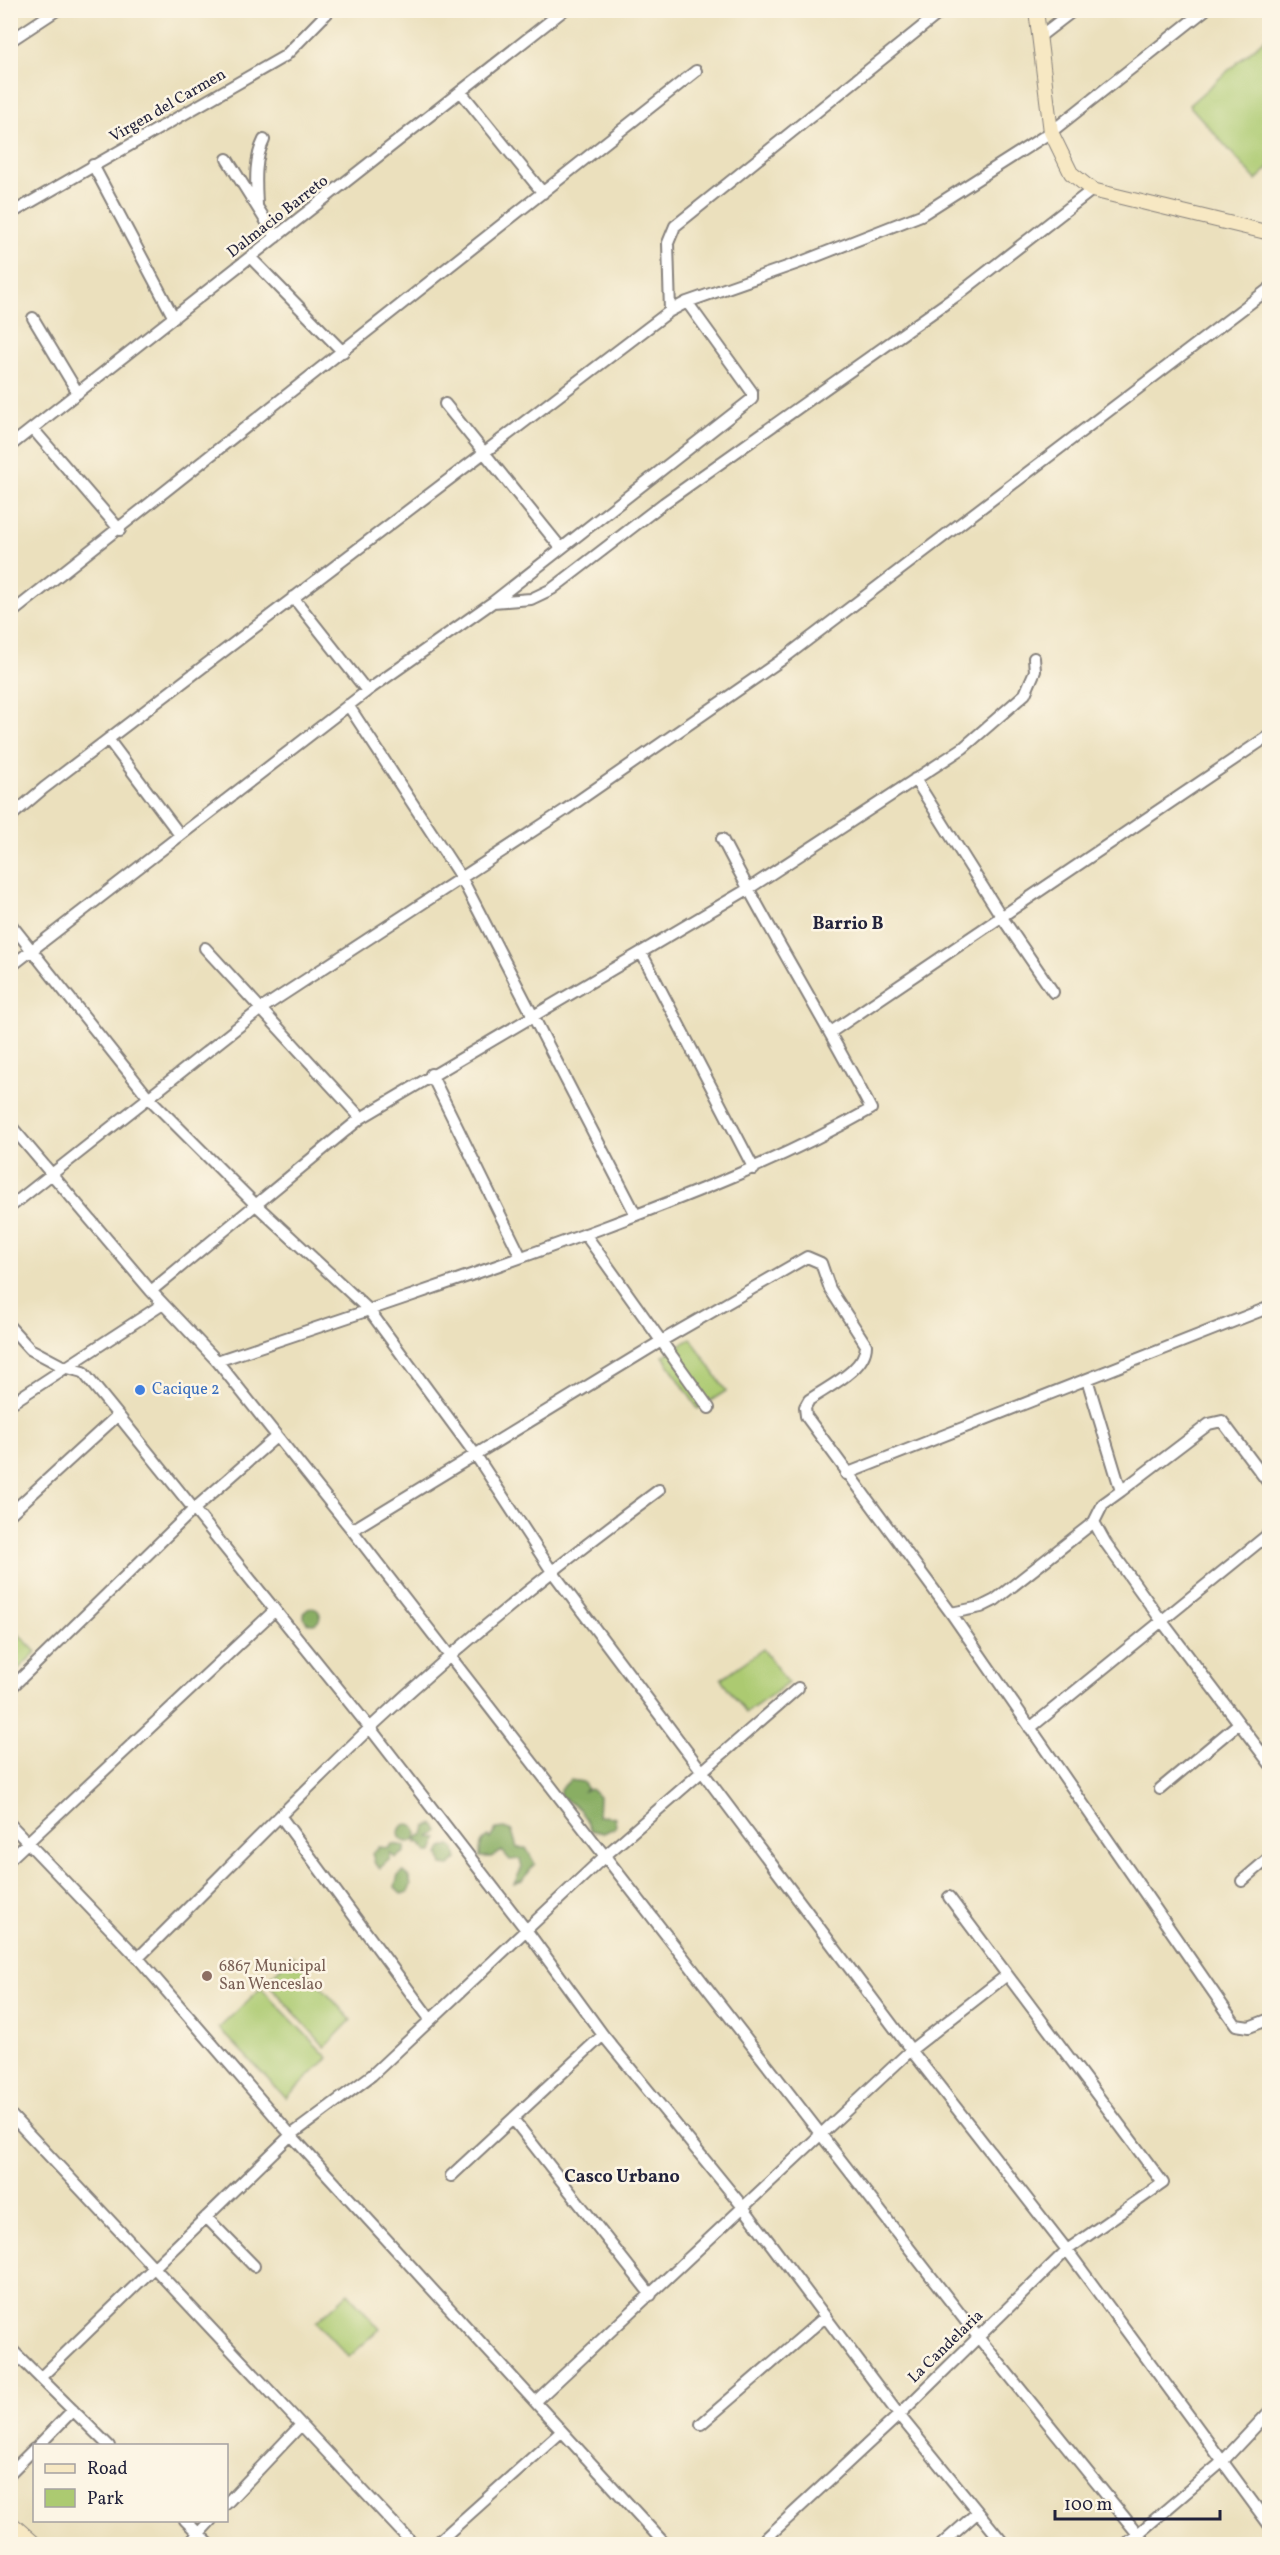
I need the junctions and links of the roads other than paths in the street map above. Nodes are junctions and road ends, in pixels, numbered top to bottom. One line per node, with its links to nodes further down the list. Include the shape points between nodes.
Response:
1 (57, 10): 9 (street)
2 (330, 10): 15 (street, Virgen del Carmen, via 285,56)
3 (564, 10): 11 (street, Dalmacio Barreto)
4 (943, 10): 25 (street, via 675,226 668,243)
5 (1036, 10): 8 (main road)
6 (1074, 10): 8 (street)
7 (1205, 10): 12 (street)
8 (1039, 37): 12 (main road)
9 (10, 41)
10 (696, 71): 17 (street)
11 (461, 92): 17 (street); 21 (street, Dalmacio Barreto)
12 (1051, 132): 16 (main road, via 1071,173); 24 (street, via 921,215)
13 (264, 140): 18 (street, via 256,177)
14 (227, 159): 18 (street)
15 (93, 165): 19 (street, Virgen del Carmen); 27 (street)
16 (1092, 190): 20 (main road); 37 (street, via 956,297 664,503 552,590 531,598)
17 (543, 193): 28 (street)
18 (257, 206): 21 (street)
19 (10, 214)
20 (1269, 233)
21 (276, 237): 22 (street, Dalmacio Barreto)
22 (251, 258): 27 (street, Dalmacio Barreto); 28 (street)
23 (1269, 288): 48 (street, via 780,661)
24 (687, 302): 25 (street); 35 (street, via 752,392 752,399)
25 (670, 311): 33 (street)
26 (33, 318): 29 (street)
27 (174, 318): 29 (street, Dalmacio Barreto)
28 (343, 352): 34 (street)
29 (78, 393): 31 (street, Dalmacio Barreto)
30 (445, 404): 33 (street)
31 (33, 429): 32 (street, Dalmacio Barreto); 34 (street)
32 (10, 446)
33 (484, 450): 35 (street); 36 (street)
34 (120, 530): 38 (street)
35 (561, 548): 37 (street)
36 (293, 597): 40 (street); 43 (street)
37 (493, 602): 40 (street)
38 (10, 614)
39 (1034, 658): 44 (street, via 1031,684 1016,704 963,748)
40 (367, 691): 41 (street)
41 (348, 705): 46 (street); 48 (street)
42 (1269, 735): 50 (street)
43 (108, 739): 45 (street); 46 (street)
44 (915, 779): 49 (street); 50 (street)
45 (10, 817)
46 (180, 835): 53 (street)
47 (722, 839): 49 (street)
48 (462, 879): 57 (street); 58 (street)
49 (748, 889): 54 (street); 59 (street)
50 (1001, 916): 56 (street); 59 (street)
51 (10, 923): 53 (street)
52 (205, 948): 57 (street)
53 (31, 949): 55 (street); 61 (street)
54 (642, 954): 58 (street); 64 (street)
55 (10, 967)
56 (1053, 992)
57 (261, 1009): 61 (street); 62 (street)
58 (535, 1016): 60 (street); 68 (street)
59 (831, 1032): 64 (street, via 871,1109 814,1142)
60 (431, 1074): 62 (street); 70 (street)
61 (149, 1098): 65 (street); 66 (street)
62 (361, 1118): 66 (street)
63 (10, 1125): 65 (street)
64 (754, 1169): 68 (street)
65 (50, 1174): 67 (street); 71 (street)
66 (255, 1204): 71 (street); 74 (street)
67 (10, 1207)
68 (636, 1215): 69 (street)
69 (585, 1234): 70 (street); 76 (street)
70 (521, 1257): 74 (street)
71 (151, 1291): 72 (street)
72 (163, 1304): 77 (street); 78 (street)
73 (1269, 1307): 79 (street)
74 (369, 1310): 77 (street); 84 (street)
75 (10, 1327): 78 (street, via 30,1349)
76 (663, 1340): 81 (street); 84 (street); 85 (street, via 802,1257 821,1263 830,1289 866,1345 861,1363 809,1400 805,1407 806,1416)
77 (217, 1361): 83 (street)
78 (64, 1368): 80 (street); 82 (street, via 83,1372)
79 (1087, 1380): 85 (street); 88 (street)
80 (10, 1404)
81 (710, 1408)
82 (118, 1415): 89 (street); 90 (street)
83 (277, 1436): 89 (street); 92 (street)
84 (475, 1454): 92 (street); 94 (street)
85 (846, 1474): 96 (street)
86 (1269, 1485): 88 (street, via 1222,1421 1209,1424)
87 (659, 1490): 94 (street)
88 (1121, 1491): 91 (street, via 1104,1504)
89 (193, 1510): 95 (street); 100 (street)
90 (10, 1514)
91 (1094, 1522): 96 (street, via 994,1600); 97 (street)
92 (352, 1530): 98 (street)
93 (1269, 1533): 97 (street)
94 (551, 1570): 98 (street); 105 (street)
95 (274, 1611): 102 (street); 109 (street)
96 (951, 1613): 103 (street)
97 (1161, 1620): 101 (street); 103 (street)
98 (450, 1656): 102 (street); 110 (street)
99 (798, 1688): 105 (street)
100 (10, 1689)
101 (1238, 1724): 104 (street); 106 (street)
102 (370, 1728): 107 (street); 115 (street)
103 (1030, 1728): 119 (street, via 1236,2025 1249,2027)
104 (1269, 1764)
105 (701, 1771): 110 (street); 121 (street)
106 (1160, 1789)
107 (281, 1817): 116 (street); 118 (street)
108 (10, 1824): 109 (street)
109 (28, 1843): 112 (street); 116 (street)
110 (606, 1855): 115 (street); 124 (street)
111 (1269, 1857): 113 (street)
112 (10, 1859)
113 (1242, 1881)
114 (949, 1897): 117 (street)
115 (527, 1931): 118 (street); 120 (street)
116 (138, 1958): 125 (street)
117 (1006, 1975): 121 (street); 129 (street, La Candelaria, via 1163,2183)
118 (430, 2019): 125 (street, via 372,2075)
119 (1269, 2019)
120 (603, 2035): 123 (street); 127 (street)
121 (911, 2050): 124 (street); 129 (street)
122 (10, 2114): 131 (street)
123 (513, 2119): 126 (street); 132 (street)
124 (821, 2134): 127 (street); 134 (street)
125 (291, 2135): 128 (street); 137 (street)
126 (451, 2176)
127 (743, 2206): 132 (street); 133 (street)
128 (206, 2217): 130 (street); 131 (street)
129 (1067, 2250): 134 (street, La Candelaria); 147 (street)
130 (254, 2266)
131 (154, 2267): 136 (street); 142 (street)
132 (651, 2295): 137 (street)
133 (825, 2317): 140 (street); 141 (street)
134 (978, 2337): 140 (street, La Candelaria); 156 (street)
135 (10, 2349): 136 (street)
136 (41, 2378): 138 (street)
137 (536, 2401): 143 (street)
138 (73, 2410): 144 (street); 145 (street)
139 (1269, 2411): 147 (street)
140 (899, 2415): 150 (street); 163 (street, La Candelaria)
141 (701, 2424)
142 (300, 2426): 149 (street); 160 (street)
143 (561, 2432): 161 (street); 162 (street)
144 (39, 2444)
145 (108, 2444)
146 (33, 2450): 148 (street)
147 (1222, 2462): 154 (street); 156 (street)
148 (10, 2473)
149 (228, 2502)
150 (978, 2512): 164 (street); 165 (street)
151 (10, 2522): 157 (main road)
152 (187, 2522): 155 (street)
153 (209, 2522): 155 (street)
154 (1269, 2526)
155 (198, 2534): 158 (street); 159 (street)
156 (1137, 2534): 166 (street); 167 (street)
157 (34, 2544)
158 (189, 2544)
159 (209, 2544)
160 (413, 2544)
161 (436, 2544)
162 (665, 2544)
163 (760, 2544)
164 (942, 2544)
165 (1005, 2544)
166 (1126, 2544)
167 (1146, 2544)

